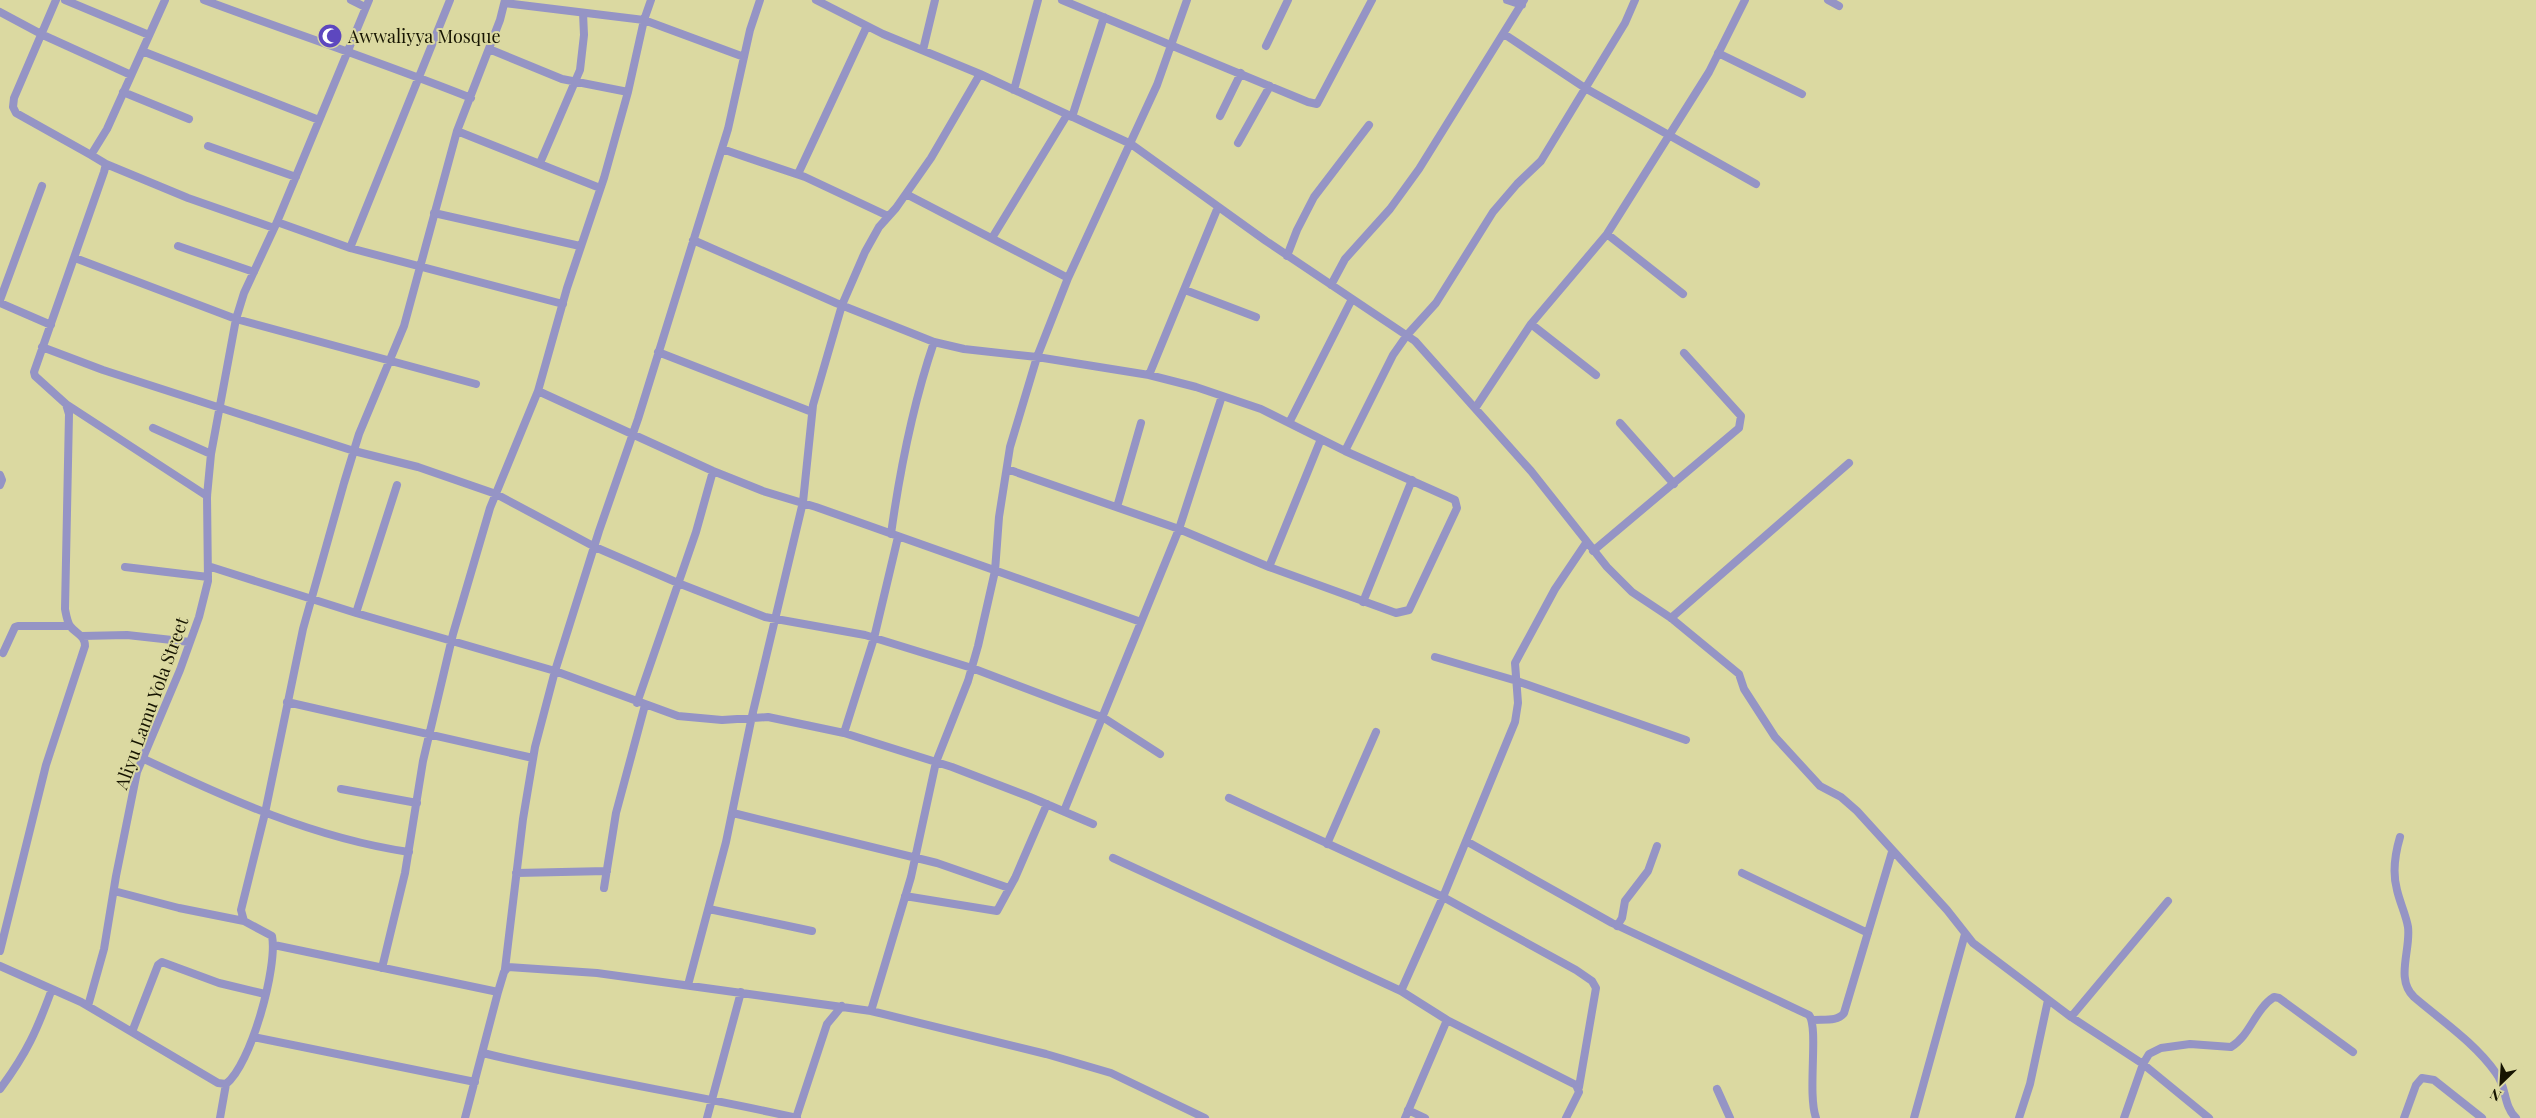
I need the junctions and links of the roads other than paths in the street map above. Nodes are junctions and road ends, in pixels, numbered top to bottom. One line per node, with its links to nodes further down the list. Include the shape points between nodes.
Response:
1 (56, 0): 30 (street)
2 (65, 0): 31 (street)
3 (165, 0): 31 (street)
4 (204, 0): 37 (street)
5 (351, 0): 22 (street)
6 (450, 0): 43 (street)
7 (651, 0): 27 (street)
8 (760, 0): 39 (street)
9 (816, 0): 28 (street)
10 (935, 0): 35 (street)
11 (1038, 0): 47 (street)
12 (1062, 0): 26 (street)
13 (1187, 0): 32 (street)
14 (1288, 0): 33 (street)
15 (1372, 0): 45 (street, via 1318,103)
16 (1507, 0): 21 (street)
17 (1635, 0): 46 (street, via 1625,23)
18 (1745, 0): 38 (street)
19 (1828, 0): 23 (street)
20 (505, 2): 25 (street); 34 (street)
21 (1523, 2): 29 (street)
22 (367, 4): 37 (street, Aliyu Lamu Yola Street)
23 (1839, 6)
24 (0, 12): 30 (street)
25 (583, 13): 27 (street); 44 (street, via 580,70)
26 (1104, 17): 32 (street); 52 (street)
27 (644, 20): 39 (street); 49 (street)
28 (868, 26): 35 (street); 66 (street)
29 (1504, 34): 46 (street); 87 (street, via 1419,169 1385,216 1346,259)
30 (43, 35): 42 (street); 63 (street, via 14,98 13,107 16,113)
31 (149, 35): 36 (street)
32 (1171, 44): 40 (street); 60 (street)
33 (1266, 46)
34 (490, 49): 44 (street); 51 (street)
35 (923, 50): 41 (street)
36 (142, 51): 42 (street); 55 (street)
37 (346, 52): 43 (street); 55 (street, Aliyu Lamu Yola Street)
38 (1718, 54): 50 (street); 58 (street)
39 (744, 57): 62 (street)
40 (1241, 73): 45 (street); 53 (street)
41 (980, 74): 47 (street); 71 (street)
42 (131, 75): 48 (street)
43 (418, 77): 51 (street); 81 (street)
44 (575, 83): 49 (street); 64 (street)
45 (1270, 86): 59 (street)
46 (1585, 88): 58 (street); 98 (street, via 1541,161 1494,212 1436,303)
47 (1014, 90): 52 (street)
48 (123, 92): 54 (street); 63 (street)
49 (628, 92): 70 (street)
50 (1802, 94)
51 (471, 98): 57 (street)
52 (1069, 116): 60 (street); 77 (street)
53 (1220, 116)
54 (189, 119)
55 (319, 120): 67 (street, Aliyu Lamu Yola Street)
56 (1369, 125): 82 (street, via 1314,197)
57 (457, 131): 64 (street); 73 (street)
58 (1669, 137): 68 (street); 76 (street)
59 (1238, 143)
60 (1131, 144): 72 (street); 86 (street)
61 (208, 146): 67 (street)
62 (722, 149): 66 (street); 78 (street)
63 (91, 155): 65 (street)
64 (540, 163): 70 (street)
65 (106, 164): 75 (street, via 188,198); 83 (street)
66 (798, 174): 74 (street)
67 (296, 177): 75 (street, Aliyu Lamu Yola Street)
68 (1756, 184)
69 (42, 186): 91 (street)
70 (600, 188): 80 (street)
71 (906, 194): 74 (street); 77 (street)
72 (1218, 206): 82 (street); 88 (street)
73 (434, 213): 80 (street); 84 (street)
74 (888, 216): 93 (street, via 865,252)
75 (276, 225): 81 (street); 85 (street, Aliyu Lamu Yola Street)
76 (1607, 234): 89 (street); 96 (street)
77 (992, 238): 86 (street)
78 (694, 240): 93 (street); 101 (street)
79 (178, 246): 85 (street)
80 (580, 246): 92 (street)
81 (350, 248): 84 (street)
82 (1288, 256): 87 (street)
83 (75, 258): 95 (street); 97 (street)
84 (420, 268): 92 (street); 104 (street, via 404,326)
85 (254, 272): 95 (street, Aliyu Lamu Yola Street)
86 (1068, 278): 103 (street)
87 (1331, 285): 90 (street)
88 (1185, 290): 94 (street); 105 (street)
89 (1683, 294)
90 (1352, 299): 98 (street); 115 (street)
91 (0, 301): 97 (street)
92 (563, 304): 108 (street)
93 (842, 305): 99 (street); 113 (street)
94 (1256, 317)
95 (236, 319): 104 (street); 111 (street, Aliyu Lamu Yola Street)
96 (1531, 324): 106 (street); 112 (street)
97 (50, 325): 100 (street)
98 (1407, 335): 112 (street); 121 (street, via 1371,396)
99 (934, 342): 103 (street, via 964,349); 136 (street, via 920,386 896,497)
100 (42, 347): 110 (street, via 35,376); 111 (street)
101 (658, 352): 113 (street); 118 (street)
102 (1684, 353): 128 (street, via 1742,420 1737,432)
103 (1037, 357): 105 (street); 124 (street, via 1010,447)
104 (390, 360): 107 (street); 120 (street)
105 (1149, 375): 109 (street)
106 (1596, 375)
107 (476, 384)
108 (538, 392): 118 (street); 131 (street)
109 (1222, 396): 115 (street, via 1262,409); 135 (street)
110 (66, 404): 132 (street); 152 (street, via 69,456 65,608)
111 (220, 407): 120 (street); 122 (street, Aliyu Lamu Yola Street)
112 (1476, 408): 137 (street, via 1531,471)
113 (812, 412): 133 (street)
114 (1141, 423): 134 (street)
115 (1289, 423): 119 (street)
116 (1620, 423): 128 (street)
117 (153, 428): 122 (street)
118 (633, 434): 125 (street); 138 (street)
119 (1320, 439): 121 (street); 142 (street)
120 (354, 451): 131 (street, via 418,467); 146 (street)
121 (1345, 451): 127 (street)
122 (211, 454): 132 (street, Aliyu Lamu Yola Street)
123 (1849, 463): 150 (street)
124 (1007, 470): 134 (street); 143 (street, via 998,517)
125 (713, 471): 133 (street, via 763,491); 145 (street)
126 (0, 474): 129 (street)
127 (1412, 480): 147 (street); 147 (street, via 1456,500 1457,508 1409,610 1396,613)
128 (1674, 484): 139 (street)
129 (0, 485)
130 (397, 485): 148 (street)
131 (496, 494): 138 (street); 155 (street)
132 (207, 496): 140 (street, Aliyu Lamu Yola Street)
133 (803, 502): 136 (street); 149 (street)
134 (1117, 508): 135 (street)
135 (1179, 529): 142 (street); 151 (street)
136 (895, 535): 143 (street); 154 (street)
137 (1586, 542): 139 (street); 161 (street, via 1555,588 1521,649 1515,662)
138 (595, 547): 145 (street); 160 (street)
139 (1593, 551): 150 (street, via 1632,592)
140 (208, 566): 144 (street, Aliyu Lamu Yola Street); 146 (street)
141 (124, 567): 144 (street)
142 (1269, 567): 147 (street)
143 (995, 570): 151 (street); 159 (street)
144 (208, 577): 156 (street, Aliyu Lamu Yola Street)
145 (678, 583): 149 (street); 163 (street)
146 (312, 600): 148 (street); 162 (street)
147 (1363, 602)
148 (356, 613): 155 (street)
149 (774, 618): 154 (street); 164 (street)
150 (1671, 618): 187 (street, via 1739,674 1744,689 1775,737 1820,786 1841,797 1857,811)
151 (1141, 622): 165 (street)
152 (70, 626): 153 (street); 157 (street, via 15,627)
153 (82, 636): 156 (street, via 127,635); 206 (street, via 85,646 46,764)
154 (874, 638): 159 (street); 167 (street)
155 (452, 641): 160 (street); 168 (street)
156 (190, 642): 171 (street, Aliyu Lamu Yola Street)
157 (3, 653)
158 (1435, 657): 161 (street)
159 (972, 668): 165 (street); 173 (street)
160 (556, 671): 163 (street); 172 (street)
161 (1517, 682): 169 (street); 183 (street, via 1515,722)
162 (287, 702): 168 (street); 179 (street)
163 (641, 704): 164 (street, via 692,719); 190 (street, via 616,813)
164 (752, 716): 167 (street); 180 (street)
165 (1104, 718): 170 (street); 178 (street)
166 (1376, 732): 184 (street)
167 (844, 733): 173 (street)
168 (429, 734): 172 (street); 176 (street)
169 (1686, 740)
170 (1160, 754)
171 (142, 758): 179 (street); 195 (street, Aliyu Lamu Yola Street, via 132,791)
172 (533, 758): 191 (street)
173 (936, 762): 177 (street); 188 (street)
174 (341, 789): 176 (street)
175 (1229, 798): 184 (street)
176 (416, 803): 186 (street)
177 (1047, 804): 178 (street); 194 (street)
178 (1064, 811): 181 (street)
179 (265, 813): 186 (street, via 327,835); 200 (street, via 243,894 241,910)
180 (733, 814): 188 (street); 199 (street)
181 (1093, 824)
182 (2400, 837): 251 (street, via 2394,863 2396,889 2408,928 2409,945 2404,969 2407,988 2476,1050 2497,1074 2504,1088 2507,1108)
183 (1466, 841): 197 (street); 201 (street)
184 (1326, 844): 197 (street)
185 (1657, 846): 201 (street, via 1648,871 1625,901)
186 (409, 852): 208 (street)
187 (1892, 852): 203 (street); 204 (street, via 1918,877)
188 (915, 858): 194 (street); 196 (street)
189 (1113, 858): 212 (street)
190 (607, 871): 191 (street); 193 (street)
191 (516, 873): 209 (street)
192 (1742, 873): 203 (street)
193 (604, 888)
194 (1009, 888): 196 (street, via 995,912)
195 (114, 891): 200 (street); 217 (street, Aliyu Lamu Yola Street, via 104,949)
196 (905, 896): 219 (street)
197 (1443, 897): 212 (street); 230 (street, via 1576,970 1595,984)
198 (2168, 901): 220 (street)
199 (709, 909): 202 (street); 210 (street)
200 (244, 921): 205 (street, via 272,936)
201 (1617, 926): 222 (street, via 1809,1015)
202 (812, 932)
203 (1868, 933): 222 (street, via 1844,1013 1836,1019)
204 (1965, 934): 216 (street); 245 (street)
205 (274, 945): 208 (street); 215 (street)
206 (0, 951)
207 (0, 966): 211 (street)
208 (382, 968): 213 (street)
209 (505, 969): 210 (street, via 597,973); 213 (street)
210 (688, 985): 214 (street)
211 (52, 989): 217 (street); 231 (street, via 34,1039)
212 (1401, 991): 221 (street)
213 (498, 992): 226 (street)
214 (741, 992): 218 (street); 233 (street)
215 (265, 994): 223 (street, via 219,983 162,962); 224 (street)
216 (2048, 1000): 220 (street); 246 (street, via 2030,1084)
217 (88, 1006): 223 (street)
218 (842, 1006): 219 (street); 238 (street, via 827,1024)
219 (871, 1011): 239 (street, via 1111,1073)
220 (2071, 1017): 227 (street)
221 (1447, 1020): 230 (street); 234 (street)
222 (1813, 1020): 244 (street, via 1812,1082)
223 (132, 1032): 229 (street)
224 (253, 1037): 228 (street); 229 (street, via 236,1074)
225 (2353, 1052): 227 (street, via 2274,997 2231,1047 2190,1044 2162,1048 2149,1054)
226 (483, 1053): 228 (street); 233 (street)
227 (2143, 1064): 247 (street); 248 (street)
228 (475, 1082): 236 (street)
229 (226, 1084): 235 (street)
230 (1579, 1088): 242 (street)
231 (0, 1089)
232 (1717, 1089): 243 (street)
233 (710, 1099): 237 (street); 238 (street)
234 (1408, 1110): 240 (street); 241 (street)
235 (220, 1118)
236 (465, 1118)
237 (707, 1118)
238 (797, 1118)
239 (1206, 1118)
240 (1405, 1118)
241 (1425, 1118)
242 (1566, 1118)
243 (1730, 1118)
244 (1816, 1118)
245 (1914, 1118)
246 (2019, 1118)
247 (2124, 1118)
248 (2209, 1118)
249 (2404, 1118): 250 (street, via 2416,1085 2422,1078 2434,1080)
250 (2482, 1118)
251 (2516, 1118)

